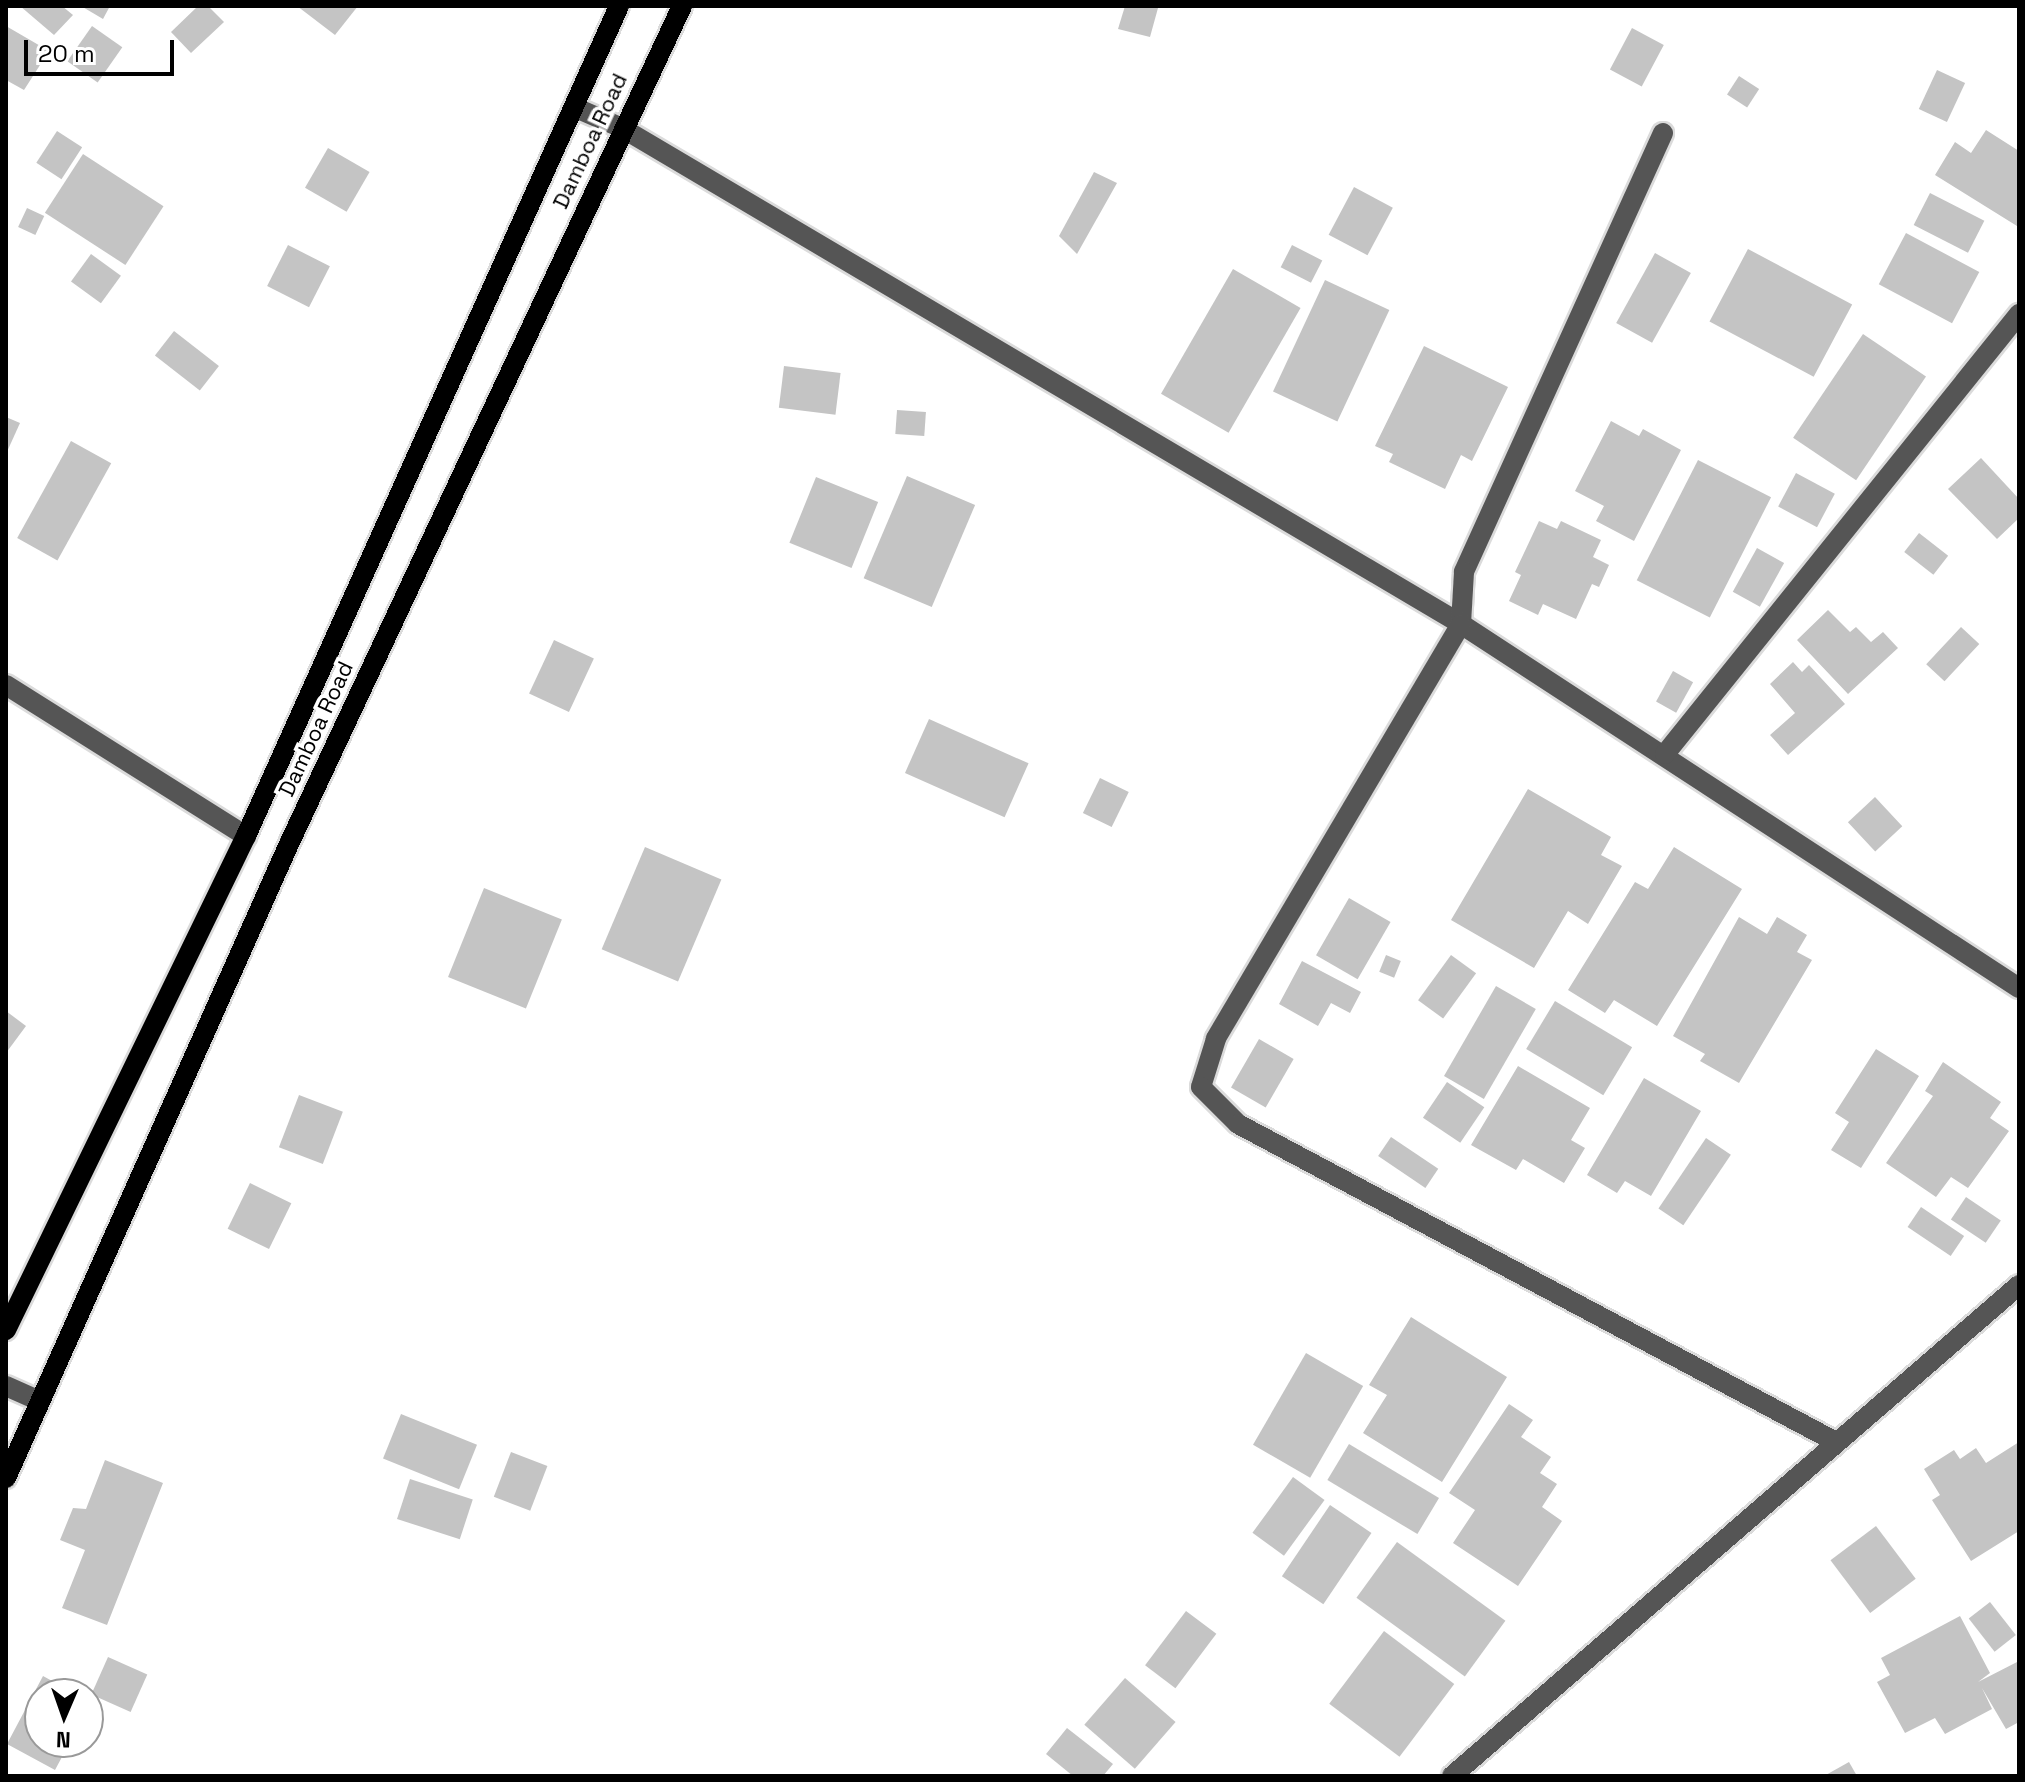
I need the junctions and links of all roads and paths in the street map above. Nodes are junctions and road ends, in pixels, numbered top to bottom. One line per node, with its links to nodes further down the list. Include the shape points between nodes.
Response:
1 (619, 6): 3 (main road, Damboa Road)
2 (675, 9): 4 (main road, Damboa Road)
3 (576, 108): 4 (street); 10 (main road, Damboa Road)
4 (622, 128): 7 (street); 15 (main road, Damboa Road)
5 (1663, 133): 7 (street, via 1464,572)
6 (2019, 314): 9 (street)
7 (1461, 624): 9 (street); 16 (street, via 1216,1039 1201,1087 1238,1124)
8 (6, 685): 10 (street)
9 (1665, 754): 11 (street)
10 (246, 836): 13 (main road, Damboa Road)
11 (2019, 988)
12 (2019, 1285): 16 (street)
13 (6, 1330)
14 (6, 1386): 15 (street)
15 (37, 1400): 17 (main road, Damboa Road)
16 (1836, 1442): 18 (street)
17 (6, 1478)
18 (1452, 1776)

